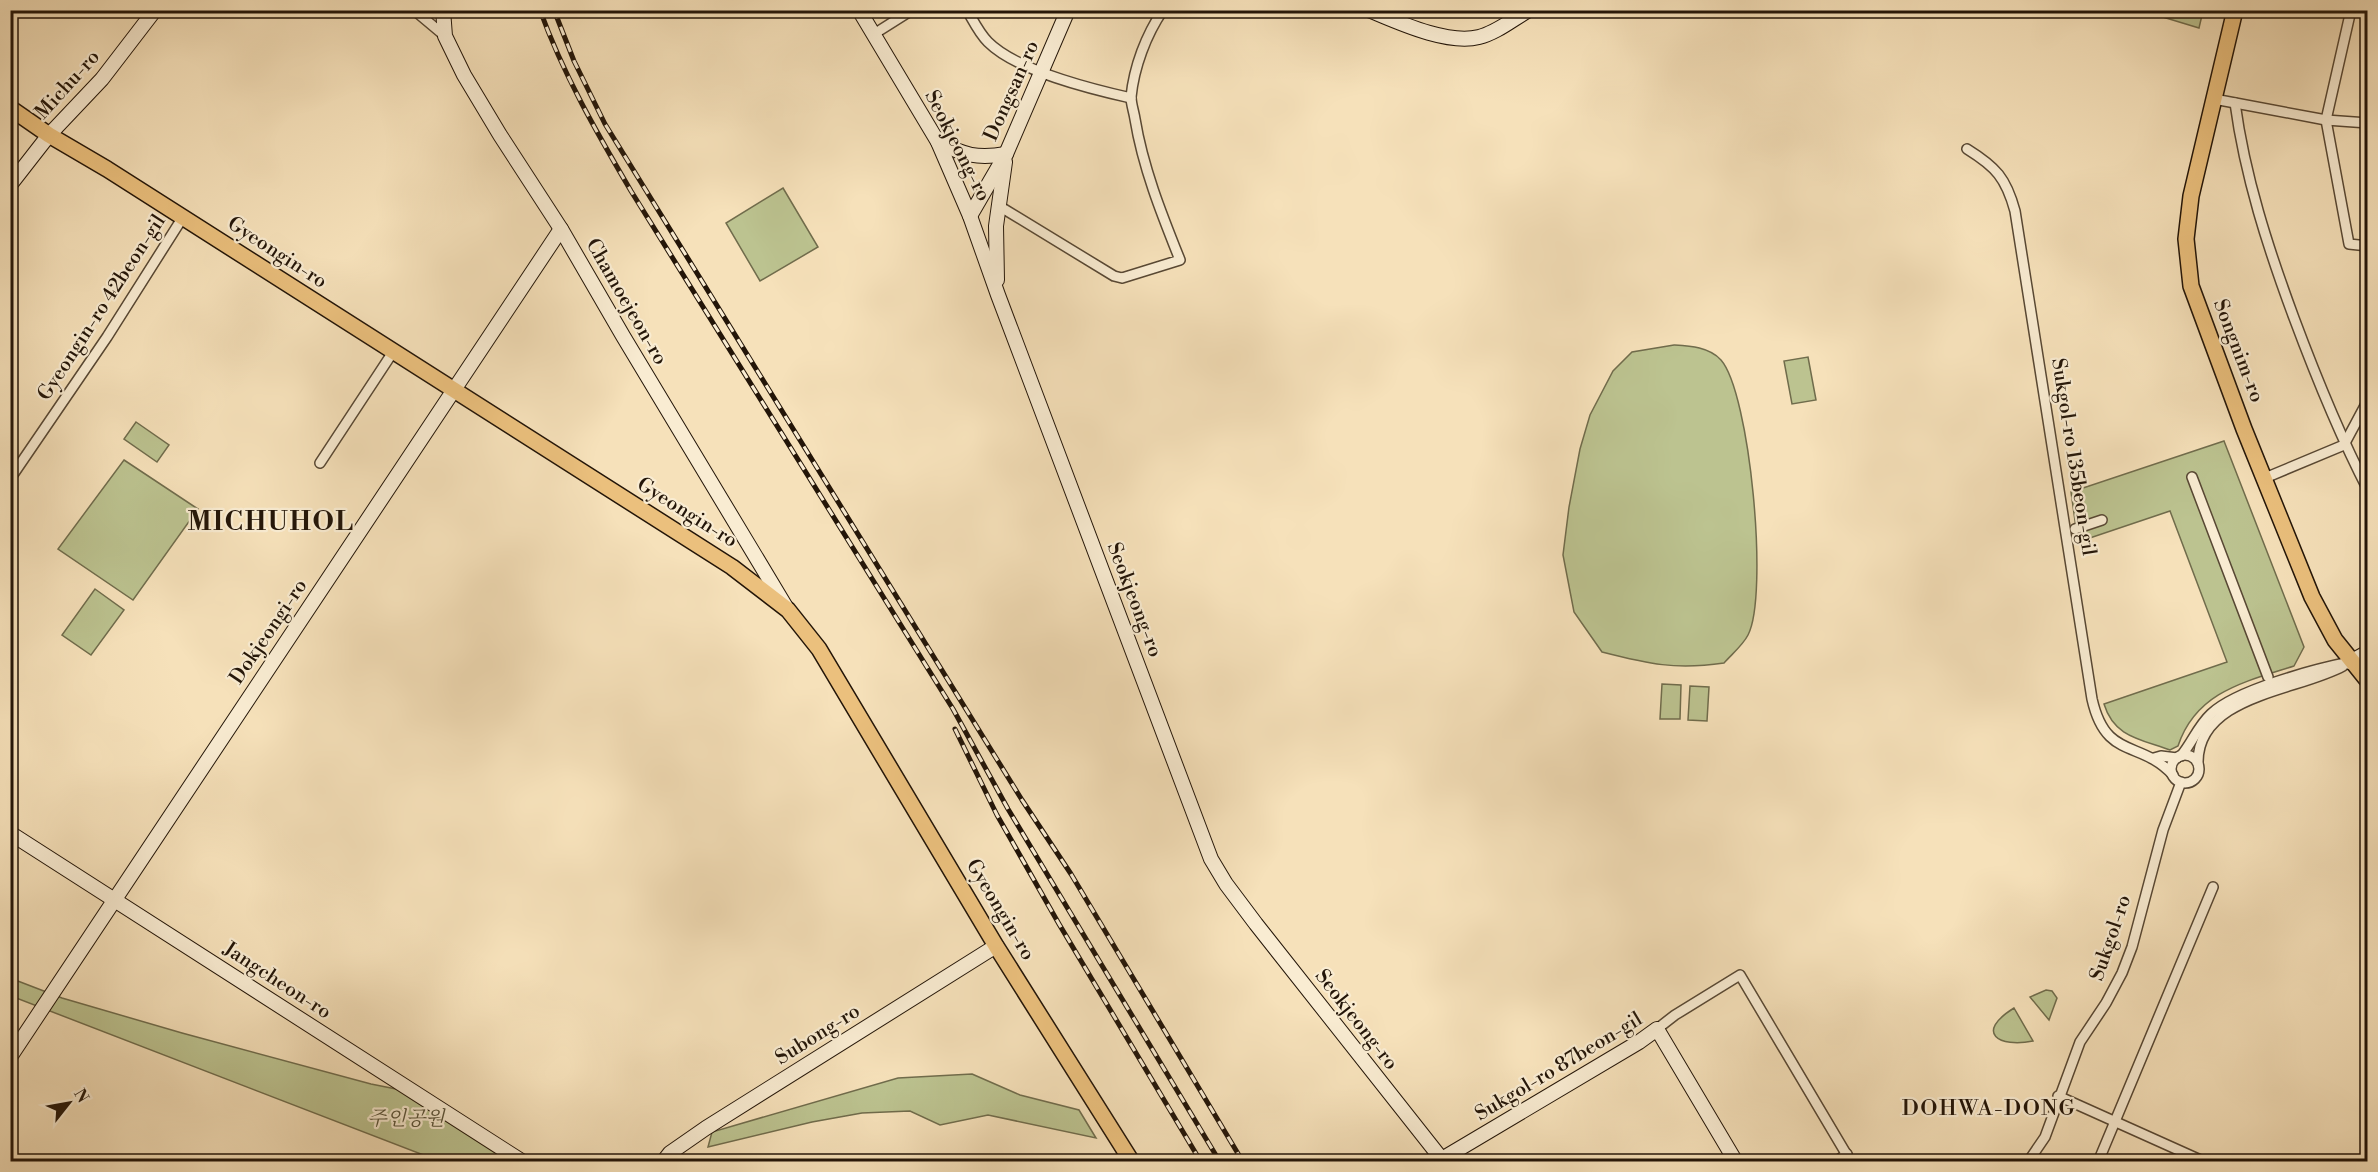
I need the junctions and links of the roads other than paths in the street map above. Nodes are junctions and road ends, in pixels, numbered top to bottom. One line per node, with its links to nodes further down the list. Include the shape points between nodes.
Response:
1 (155, 10): 22 (street, Michu-ro, via 102,79)
2 (414, 10): 14 (street)
3 (443, 10): 14 (street, Chamoejeon-ro)
4 (859, 10): 13 (street, Seokjeong-ro)
5 (912, 10): 13 (street)
6 (968, 10): 15 (street, via 992,46)
7 (1068, 10): 15 (street, Dongsan-ro)
8 (1163, 10): 16 (street, via 1139,61)
9 (1529, 10): 12 (street, via 1473,38 1427,32)
10 (2235, 10): 17 (main road, Songnim-ro)
11 (2351, 10): 20 (street)
12 (1377, 12)
13 (874, 34): 23 (street, Seokjeong-ro)
14 (445, 36): 30 (street, Chamoejeon-ro, via 500,135)
15 (1042, 72): 16 (street); 25 (street, Dongsan-ro)
16 (1131, 98): 27 (street, via 1152,184 1180,260 1122,278 1114,276)
17 (2214, 99): 18 (street); 40 (main road, Songnim-ro, via 2186,239 2191,286)
18 (2235, 103): 20 (street); 36 (street, via 2240,146 2270,252)
19 (10, 108): 22 (main road, Gyeongin-ro)
20 (2326, 120): 21 (street); 31 (street, via 2349,244)
21 (2367, 123)
22 (49, 135): 26 (street, Michu-ro); 29 (main road, Gyeongin-ro)
23 (938, 142): 25 (street, via 980,158); 28 (street, Seokjeong-ro)
24 (1967, 149): 50 (street, Sukgol-ro 135beon-gil, via 2003,177 2015,211 2095,709 2102,727 2116,743)
25 (1006, 154): 27 (street); 28 (street, Dongsan-ro)
26 (10, 185)
27 (999, 206): 32 (street)
28 (970, 216): 32 (street, Seokjeong-ro)
29 (183, 218): 33 (main road, Gyeongin-ro); 39 (street, Gyeongin-ro 42beon-gil)
30 (561, 229): 34 (street, Dokjeongi-ro); 44 (street, Chamoejeon-ro)
31 (2367, 246)
32 (998, 295): 63 (street, Seokjeong-ro, via 1211,859 1250,916)
33 (393, 352): 34 (main road, Gyeongin-ro); 37 (street)
34 (453, 391): 44 (main road, Gyeongin-ro, via 732,567); 56 (street, Dokjeongi-ro)
35 (2367, 400): 36 (street)
36 (2344, 445): 40 (street); 41 (street)
37 (321, 463)
38 (2192, 477): 47 (street)
39 (10, 478)
40 (2265, 478): 46 (main road, Songnim-ro, via 2317,609)
41 (2367, 489)
42 (2102, 520): 43 (street)
43 (2075, 529)
44 (788, 610): 57 (main road, Gyeongin-ro, via 819,649)
45 (2367, 652): 46 (street)
46 (2350, 662): 48 (main road, Songnim-ro); 49 (street, via 2226,702 2205,720); 51 (street, Sukgol-ro, via 2329,674 2244,702 2224,713 2201,742)
47 (2268, 677)
48 (2367, 681)
49 (2179, 757): 50 (street, Sukgol-ro 135beon-gil); 51 (street, via 2189,755); 52 (street, via 2172,763)
50 (2154, 758): 52 (street, Sukgol-ro 135beon-gil)
51 (2198, 763): 53 (street, Sukgol-ro, via 2196,778)
52 (2173, 775): 53 (street)
53 (2181, 782): 60 (street, Sukgol-ro, via 2163,830 2122,973 2080,1042)
54 (10, 833): 56 (street, Jangcheon-ro)
55 (2213, 887): 61 (street)
56 (115, 900): 59 (street, Dokjeongi-ro); 64 (street, Jangcheon-ro)
57 (996, 946): 65 (street, Subong-ro, via 710,1125); 66 (main road, Gyeongin-ro)
58 (1657, 1029): 62 (street, via 1740,975); 63 (street, Sukgol-ro 87beon-gil); 67 (street, Sukgol-ro 87beon-gil)
59 (10, 1057)
60 (2058, 1096): 61 (street); 69 (street, Sukgol-ro, via 2045,1137)
61 (2115, 1121): 70 (street); 71 (street)
62 (1849, 1158): 68 (street)
63 (1443, 1160)
64 (523, 1161)
65 (663, 1161)
66 (1132, 1161)
67 (1736, 1161)
68 (1835, 1161)
69 (2028, 1161)
70 (2097, 1161)
71 (2205, 1161)

